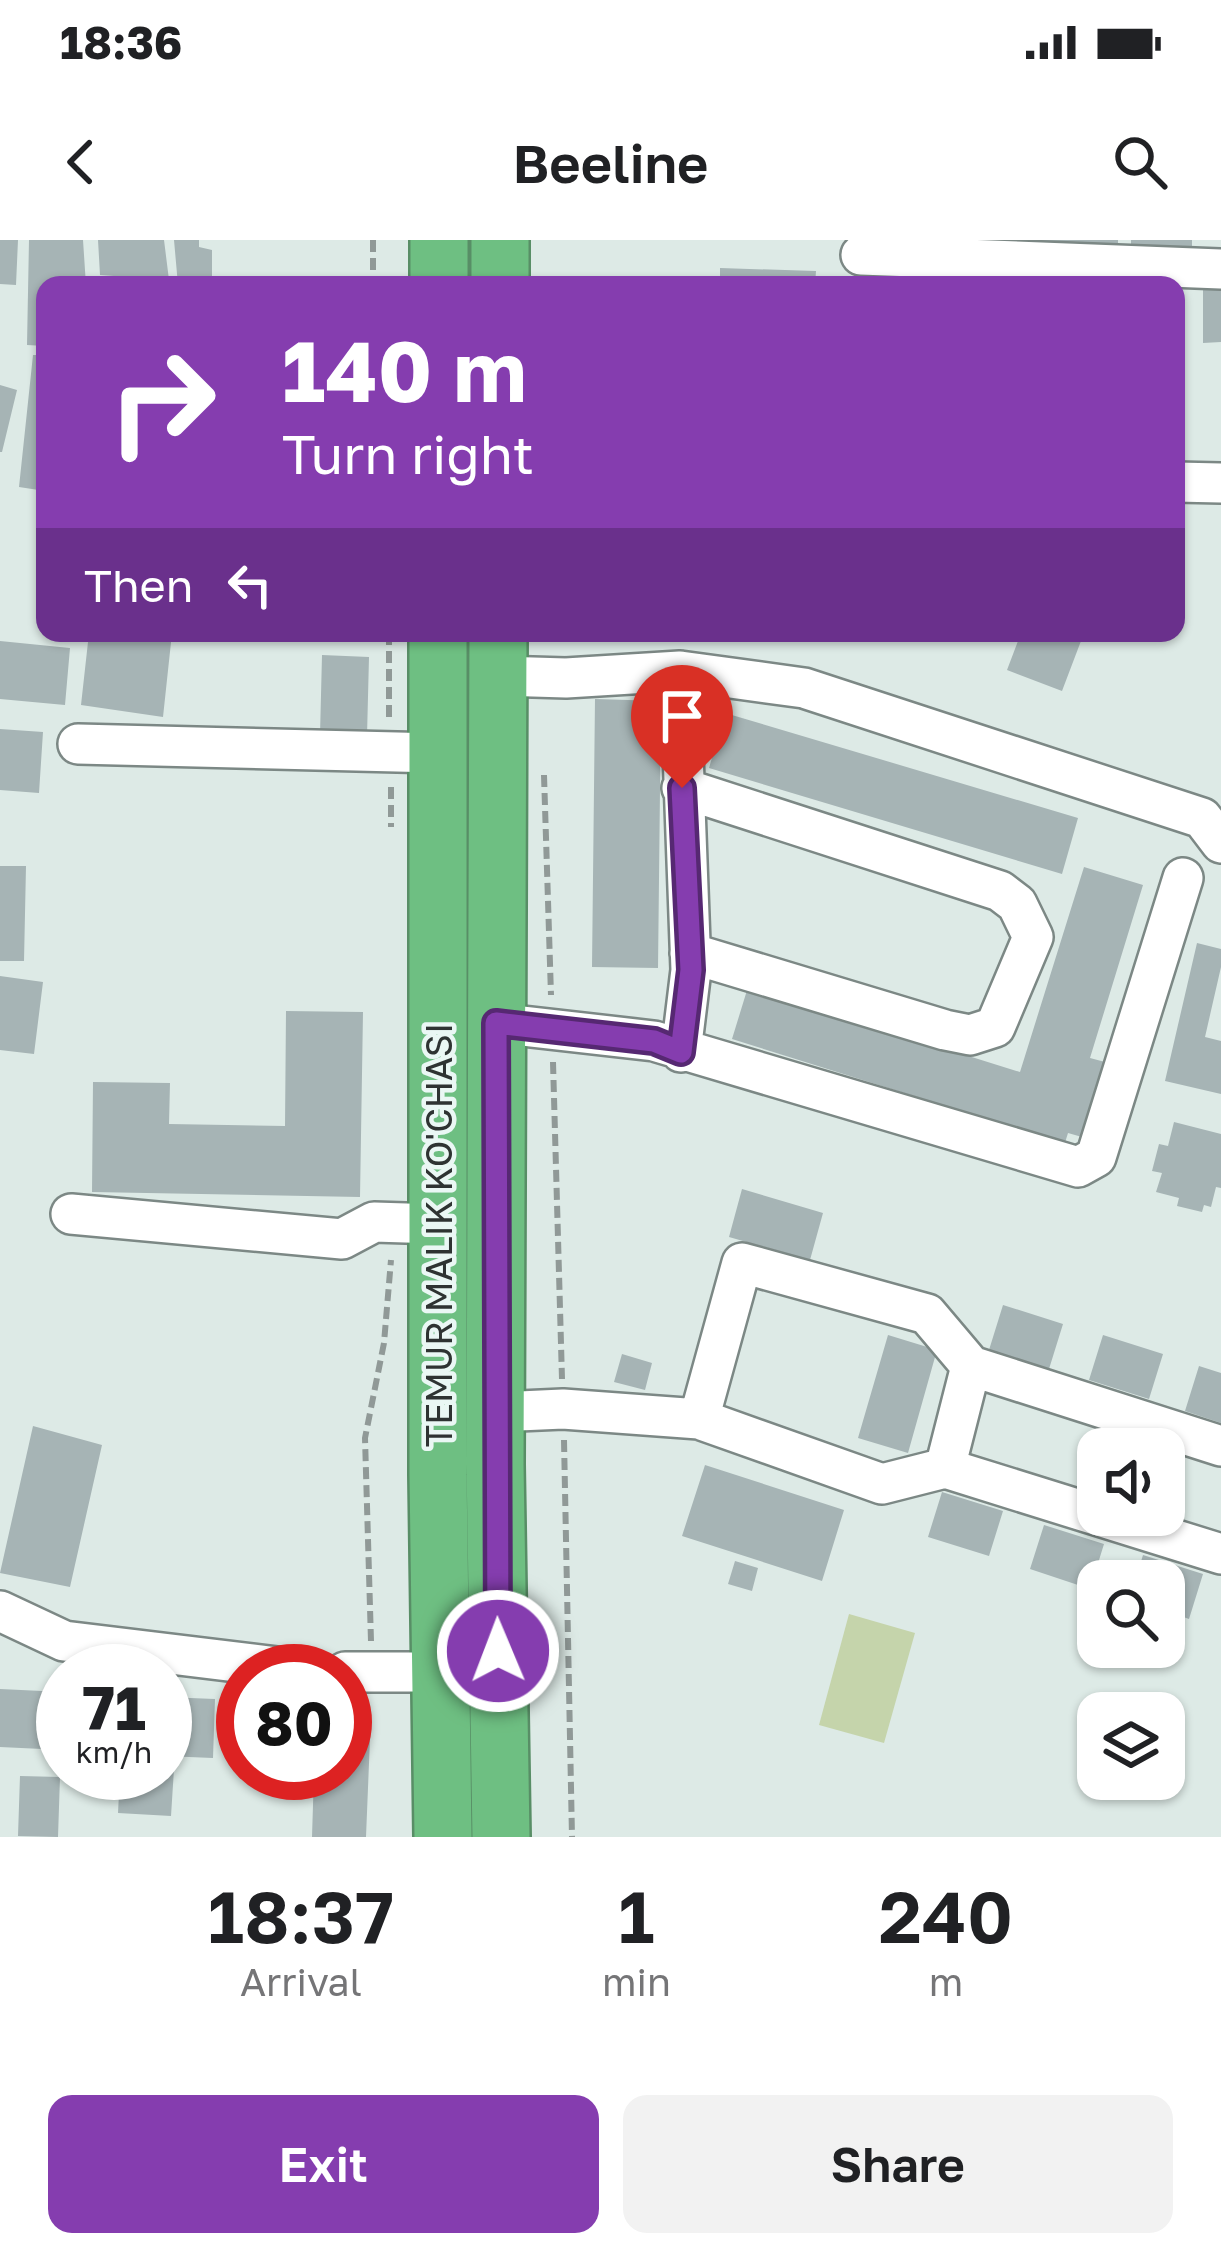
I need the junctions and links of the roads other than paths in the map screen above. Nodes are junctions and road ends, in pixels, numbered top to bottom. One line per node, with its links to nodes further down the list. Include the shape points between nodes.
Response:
1 (439, 240): 5 (highway)
2 (500, 240): 6 (highway)
3 (860, 255): 4 (street)
4 (1221, 269)
5 (439, 276)
6 (500, 276)
7 (1185, 482): 8 (street)
8 (1221, 483)
9 (436, 642): 13 (highway, TEMUR MALIK KO'CHASI)
10 (498, 654): 11 (street, via 566,678); 18 (highway, TEMUR MALIK KO'CHASI)
11 (680, 671): 14 (street); 15 (street, via 804,688 1202,818)
12 (78, 744): 13 (street)
13 (414, 753): 21 (highway, TEMUR MALIK KO'CHASI)
14 (682, 788): 17 (street); 17 (street, via 1000,891 1017,904 1033,937 995,1028 970,1034)
15 (1221, 843)
16 (1183, 878): 19 (street, via 1096,1157 1078,1167)
17 (690, 953): 19 (street)
18 (496, 1023): 19 (street, via 654,1041); 23 (highway, TEMUR MALIK KO'CHASI)
19 (681, 1052)
20 (71, 1214): 21 (street, via 342,1239 374,1222)
21 (438, 1224): 31 (highway, TEMUR MALIK KO'CHASI)
22 (971, 1366): 24 (street, via 926,1314 742,1263); 25 (street); 26 (street)
23 (495, 1412): 24 (street); 33 (highway, TEMUR MALIK KO'CHASI)
24 (699, 1419): 26 (street, via 882,1484)
25 (1221, 1446)
26 (945, 1468): 27 (street)
27 (1221, 1554)
28 (0, 1611): 29 (street, via 64,1641)
29 (216, 1660)
30 (372, 1672): 31 (street)
31 (441, 1672): 32 (highway, TEMUR MALIK KO'CHASI)
32 (443, 1837)
33 (501, 1837)

